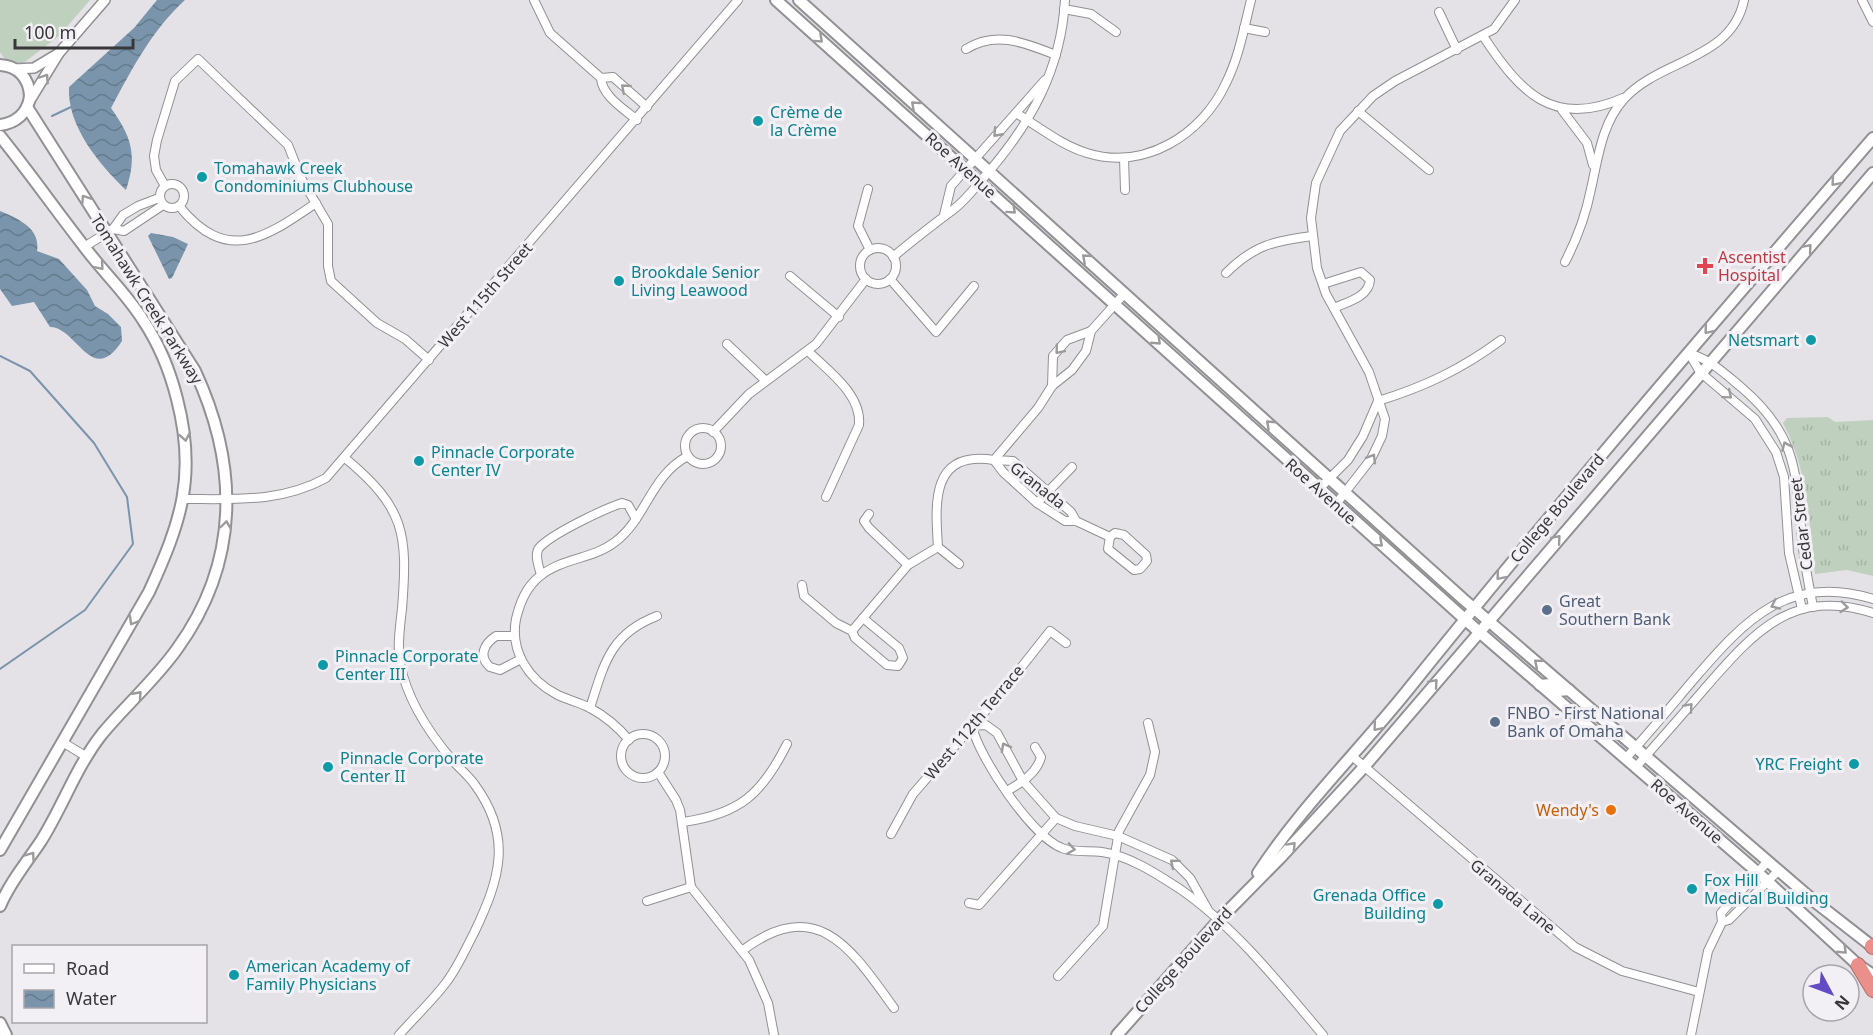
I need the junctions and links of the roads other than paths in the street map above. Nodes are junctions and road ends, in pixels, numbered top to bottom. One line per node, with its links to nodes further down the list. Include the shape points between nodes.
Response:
1 (105, 0): 20 (street)
2 (534, 0): 24 (street, via 550,33)
3 (738, 0): 27 (street, West 115th Street)
4 (776, 0): 38 (main road, Roe Avenue, one-way to 38)
5 (799, 0): 36 (main road, Roe Avenue, one-way to 5)
6 (1065, 0): 11 (street)
7 (1251, 0): 14 (street)
8 (1515, 0): 17 (street, via 1499,24)
9 (1743, 0): 25 (street, via 1741,13 1728,35 1711,48 1656,75)
10 (1862, 0): 13 (street)
11 (1064, 9): 15 (street, via 1091,14); 21 (street)
12 (1439, 12): 19 (street)
13 (1873, 22)
14 (1244, 28): 16 (street); 37 (street, via 1232,70 1207,113 1177,141)
15 (1116, 32)
16 (1265, 32)
17 (1483, 36): 19 (street); 28 (street, via 1502,65 1521,84)
18 (966, 50): 21 (street, via 998,38)
19 (1457, 50): 29 (street, via 1395,81)
20 (58, 53): 22 (street, via 34,68); 26 (street, one-way to 20)
21 (1056, 55): 23 (street)
22 (5, 65): 26 (main road, Tomahawk Creek Parkway, via 26,81)
23 (1048, 76): 30 (street); 32 (street, via 1039,104)
24 (601, 78): 27 (street, one-way to 24, via 613,77); 31 (street, via 606,94)
25 (1624, 98): 28 (street, via 1600,108); 40 (street, via 1606,129)
26 (28, 104): 33 (main road, via 16,120); 51 (main road, Tomahawk Creek Parkway, one-way to 26)
27 (647, 107): 31 (street, West 115th Street)
28 (1562, 110): 40 (street, via 1587,143)
29 (1358, 111): 39 (street); 52 (street, via 1330,148 1316,183)
30 (1016, 113): 32 (street); 36 (street, one-way to 36)
31 (637, 120): 72 (street, West 115th Street)
32 (1028, 121): 37 (street, via 1086,153); 41 (street)
33 (0, 125)
34 (0, 136): 53 (main road, Tomahawk Creek Parkway)
35 (1873, 138): 71 (main road, College Boulevard, one-way to 71)
36 (975, 158): 38 (street); 41 (main road, Roe Avenue)
37 (1124, 158): 46 (street)
38 (965, 168): 43 (main road, Roe Avenue); 50 (street, via 951,186)
39 (1429, 170)
40 (1594, 170): 56 (street, via 1575,244)
41 (989, 171): 43 (street); 63 (main road, Roe Avenue, one-way to 41)
42 (1873, 173): 73 (main road, College Boulevard, one-way to 42)
43 (980, 181): 50 (street); 64 (main road, Roe Avenue, one-way to 64)
44 (165, 186): 47 (street); 48 (street, via 153,156 157,140 175,81 198,59 288,145); 49 (street, via 173,184 183,191 184,199)
45 (868, 189): 54 (street, via 858,226)
46 (1125, 190)
47 (161, 202): 49 (street, via 169,208); 51 (street, via 124,231); 51 (street, via 138,206 123,215)
48 (316, 203): 49 (street, via 263,237 245,242 204,231); 72 (street, via 328,224 331,281 376,323 405,339)
49 (179, 206)
50 (944, 215): 55 (street)
51 (110, 231): 53 (street); 91 (main road, Tomahawk Creek Parkway, via 195,371 209,402 225,465)
52 (1312, 237): 57 (street, via 1267,244 1240,259); 61 (street)
53 (84, 247): 90 (main road, Tomahawk Creek Parkway, one-way to 90, via 144,320 164,356 188,449)
54 (870, 250): 55 (street, via 885,249); 59 (street, via 860,264)
55 (893, 257): 60 (street, via 896,268)
56 (1565, 262)
57 (1226, 273)
58 (790, 276): 66 (street)
59 (867, 279): 60 (street, via 878,283); 66 (street)
60 (890, 279): 62 (street, via 936,332)
61 (1323, 284): 65 (street); 65 (street, via 1361,272 1370,280 1363,295)
62 (974, 286)
63 (1125, 293): 64 (street); 85 (main road, Roe Avenue, one-way to 63)
64 (1116, 303): 67 (street); 86 (main road, Roe Avenue, one-way to 86)
65 (1334, 308): 77 (street, via 1370,372)
66 (839, 317): 70 (street)
67 (1091, 331): 76 (street, via 1086,351 1072,370); 76 (street, one-way to 76, via 1067,340 1053,356)
68 (1501, 340): 77 (street, via 1460,369)
69 (727, 344): 75 (street)
70 (808, 351): 75 (street); 89 (street, via 850,395 860,417)
71 (1689, 353): 73 (street, Cedar Street); 74 (street, Cedar Street); 107 (main road, College Boulevard, one-way to 107)
72 (429, 360): 82 (street, West 115th Street)
73 (1710, 361): 74 (main road, College Boulevard); 78 (street, Cedar Street)
74 (1700, 372): 79 (street, Cedar Street, one-way to 79); 113 (main road, College Boulevard, one-way to 74)
75 (766, 381): 80 (street)
76 (1052, 386): 83 (street)
77 (1378, 401): 85 (street, via 1348,460); 88 (street, one-way to 77, via 1371,459 1382,436 1384,419)
78 (1766, 412): 79 (street); 103 (street, Cedar Street, one-way to 78, via 1796,471)
79 (1755, 419): 104 (street, Cedar Street, via 1772,443 1782,469 1789,553)
80 (713, 432): 81 (street, via 692,432 686,442); 81 (street, via 721,447 717,458 700,464)
81 (688, 456): 95 (street, via 661,480)
82 (345, 458): 91 (street, West 115th Street, via 326,478 296,493); 171 (street, via 389,501 404,541 400,661 408,693 429,731 474,783 493,813 499,846 498,874 461,959 445,984)
83 (994, 460): 87 (street, Granada, via 1013,461); 92 (street); 98 (street, Granada, via 966,459 942,479 936,499)
84 (1072, 467): 87 (street)
85 (1328, 478): 86 (street); 88 (main road, Roe Avenue)
86 (1319, 489): 93 (main road, Roe Avenue)
87 (1050, 492): 92 (street); 96 (street, Granada)
88 (1344, 493): 93 (street); 107 (main road, Roe Avenue)
89 (826, 497)
90 (183, 498): 91 (street, West 115th Street); 129 (main road, Tomahawk Creek Parkway, one-way to 129, via 170,547 149,592)
91 (228, 499): 135 (main road, Tomahawk Creek Parkway, one-way to 91, via 101,735 171,657 195,620 212,584 223,543)
92 (1037, 503): 96 (street, via 1065,521)
93 (1336, 504): 112 (main road, Roe Avenue, one-way to 112)
94 (869, 514): 100 (street, via 864,521 869,528)
95 (636, 519): 101 (street, via 610,546); 101 (street, via 628,505 622,503 571,528 539,548 536,555)
96 (1076, 521): 97 (street)
97 (1110, 537): 97 (street, via 1108,549 1134,570 1147,561 1146,555 1124,535 1115,533)
98 (938, 547): 99 (street); 100 (street)
99 (959, 564)
100 (908, 565): 111 (street)
101 (541, 575): 116 (street, via 522,599)
102 (802, 585): 114 (street, via 804,596)
103 (1810, 594): 104 (street); 105 (street, via 1840,593); 106 (street, Cedar Street)
104 (1798, 597): 108 (street, Cedar Street); 119 (street, one-way to 119, via 1772,606 1748,621)
105 (1873, 599)
106 (1813, 607): 108 (street); 109 (street, one-way to 109, via 1844,606)
107 (1473, 608): 112 (main road, College Boulevard); 113 (main road, Roe Avenue)
108 (1802, 609): 120 (street, via 1775,619 1760,630)
109 (1873, 613)
110 (657, 616): 125 (street, via 620,638 606,662)
111 (863, 618): 114 (street); 114 (street, via 899,648 902,663 892,668 887,665)
112 (1464, 619): 115 (main road, Roe Avenue); 134 (main road, College Boulevard, one-way to 134)
113 (1488, 621): 115 (main road, College Boulevard); 122 (main road, Roe Avenue, one-way to 113)
114 (852, 631)
115 (1478, 631): 121 (main road, Roe Avenue); 137 (main road, College Boulevard, one-way to 115)
116 (515, 636): 118 (street); 118 (street, via 496,636 484,648 483,656 490,667 500,670)
117 (1066, 644): 127 (street, West 112th Terrace, via 1050,631)
118 (521, 659): 125 (street, via 543,687)
119 (1700, 672): 120 (street); 132 (street)
120 (1711, 682): 133 (street, one-way to 120)
121 (1540, 685): 122 (main road, via 1551,684 1558,691); 123 (main road, Roe Avenue)
122 (1570, 689): 124 (main road, Roe Avenue)
123 (1560, 702): 124 (main road, via 1572,700); 136 (main road, Roe Avenue)
124 (1588, 705): 132 (main road, Roe Avenue)
125 (590, 708): 128 (street)
126 (1148, 723): 146 (street, via 1155,752 1150,775)
127 (972, 726): 140 (street, one-way to 127, via 997,733 986,725); 141 (street, via 975,741); 144 (street, West 112th Terrace, via 913,794)
128 (629, 740): 139 (street, via 641,735 660,742 664,755); 139 (street, via 621,753 628,773 642,778)
129 (64, 743): 135 (street); 147 (main road, Tomahawk Creek Parkway)
130 (787, 744): 143 (street, via 766,782 744,802 714,817)
131 (1035, 747): 140 (street, via 1040,761)
132 (1637, 747): 133 (main road, Roe Avenue); 136 (street)
133 (1647, 755): 138 (street); 149 (main road, Roe Avenue)
134 (1352, 756): 137 (street, Granada Lane); 153 (main road, College Boulevard, via 1276,845)
135 (87, 757): 157 (main road, Tomahawk Creek Parkway, one-way to 135)
136 (1626, 758): 138 (main road, Roe Avenue)
137 (1364, 767): 153 (main road, College Boulevard, one-way to 137); 167 (street, Granada Lane, via 1575,947 1622,971)
138 (1636, 767): 151 (main road, Roe Avenue)
139 (657, 772): 143 (street, via 676,800)
140 (1023, 781): 141 (street); 142 (street)
141 (1007, 791): 145 (street, via 1025,818)
142 (1056, 818): 145 (street); 146 (street)
143 (683, 822): 154 (street)
144 (891, 834)
145 (1042, 834): 148 (street, one-way to 148, via 1062,848); 156 (street, via 979,905)
146 (1118, 836): 148 (street); 158 (street, one-way to 146, via 1190,878 1172,860)
147 (0, 850)
148 (1115, 855): 158 (street, via 1156,874); 165 (street, via 1102,926)
149 (1768, 861): 150 (main road, Roe Avenue); 151 (street)
150 (1779, 870): 152 (street); 161 (main road, Roe Avenue)
151 (1756, 871): 152 (main road, Roe Avenue); 160 (street, via 1721,913)
152 (1767, 881): 160 (street, via 1729,920); 163 (main road, Roe Avenue, one-way to 163)
153 (1250, 886): 159 (main road, College Boulevard)
154 (691, 887): 155 (street); 162 (street)
155 (647, 901)
156 (969, 903)
157 (0, 906)
158 (1208, 910): 159 (street)
159 (1218, 920): 173 (main road, College Boulevard); 174 (street)
160 (1722, 922): 167 (street, via 1708,951)
161 (1873, 946)
162 (743, 950): 168 (street, via 776,931 817,929 847,946); 172 (street, via 768,1003)
163 (1857, 963)
164 (1861, 969): 166 (highway)
165 (1058, 976)
166 (1873, 990)
167 (1700, 992): 175 (street)
168 (894, 1008)
169 (0, 1023): 170 (main road)
170 (6, 1035)
171 (399, 1035)
172 (774, 1035)
173 (1117, 1035)
174 (1323, 1035)
175 (1691, 1035)

